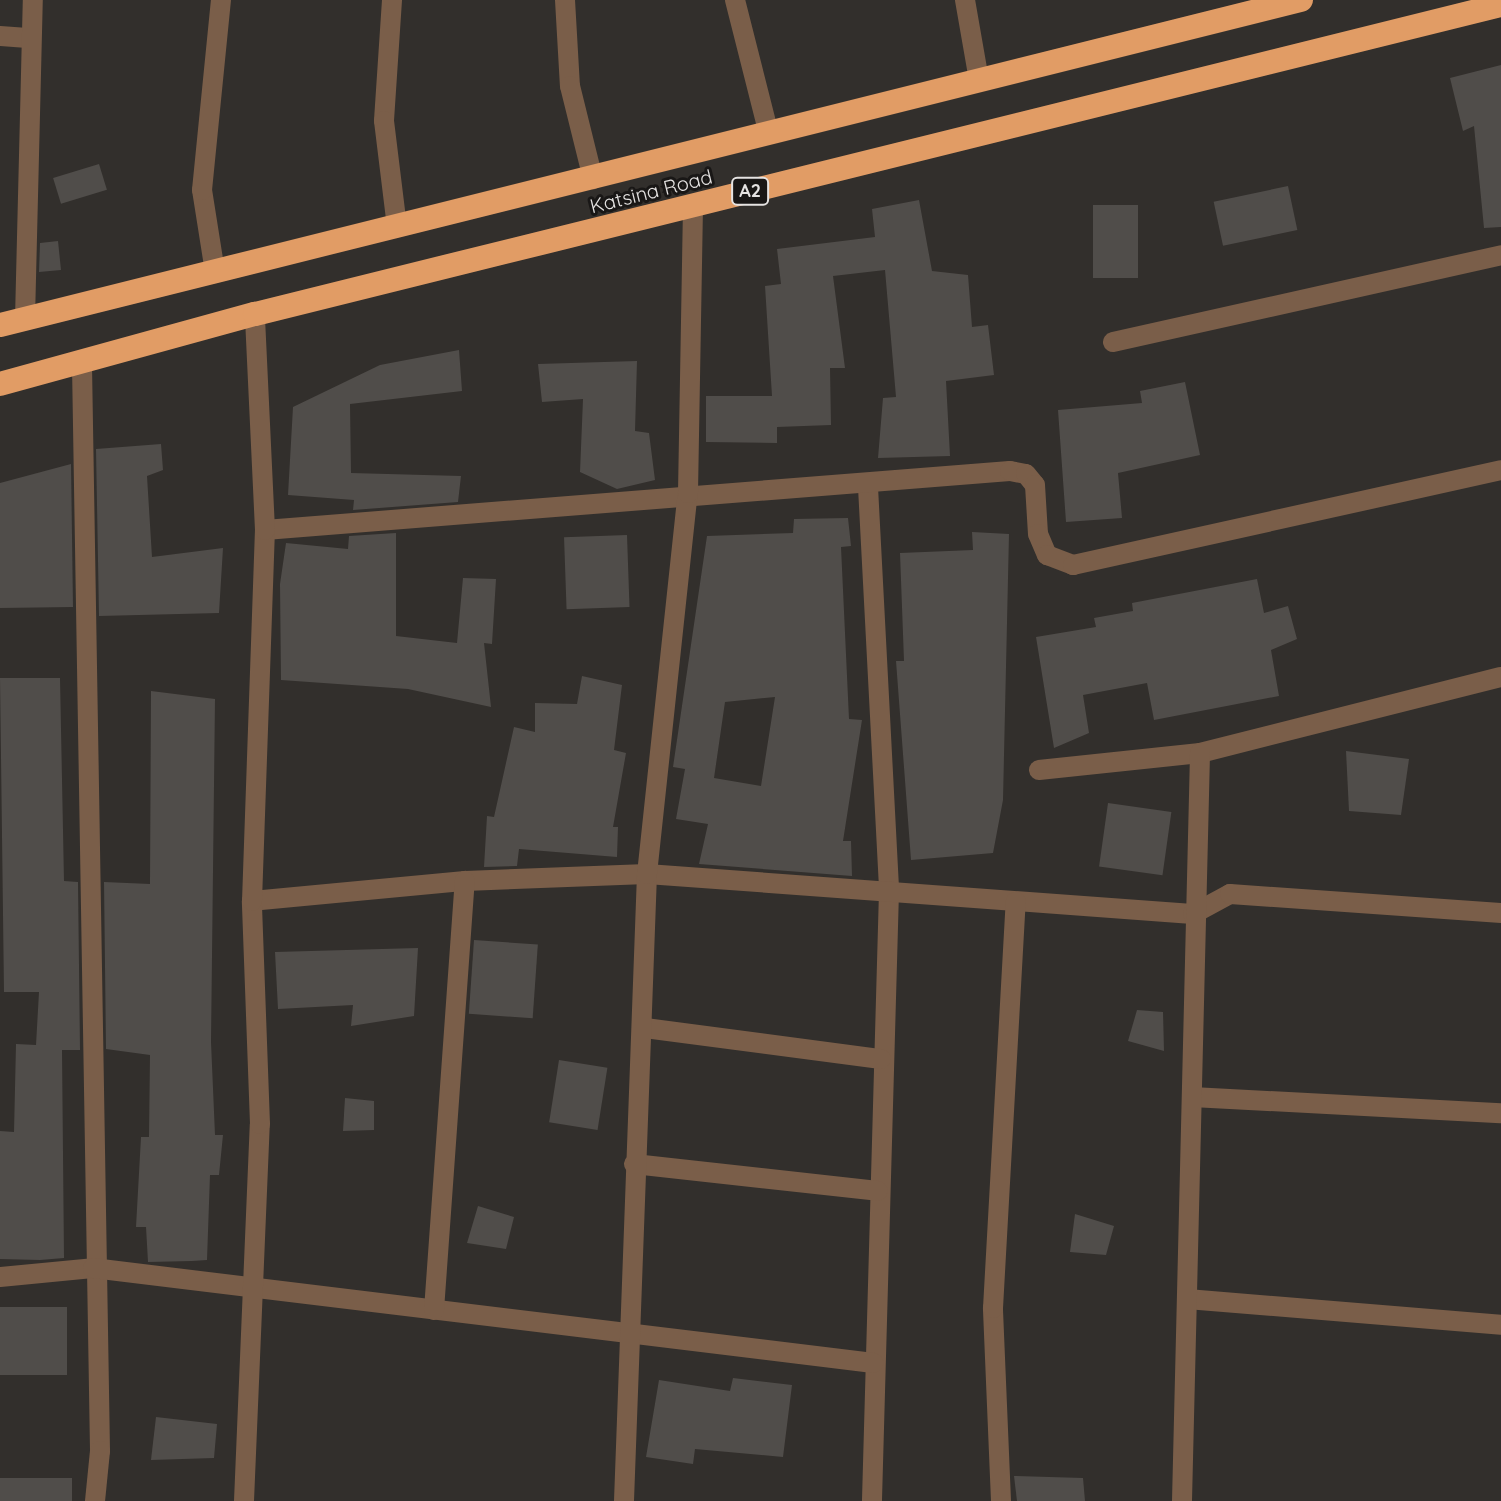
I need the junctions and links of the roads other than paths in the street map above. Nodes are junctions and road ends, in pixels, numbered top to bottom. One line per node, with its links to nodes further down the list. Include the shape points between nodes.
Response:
1 (33, 0): 10 (street)
2 (221, 0): 17 (street, via 202,190)
3 (392, 0): 15 (street, via 384,121)
4 (565, 0): 13 (street, via 570,86)
5 (735, 0): 12 (street)
6 (965, 0): 11 (street)
7 (1301, 0): 11 (highway, Katsina Road)
8 (1501, 5): 14 (highway, Katsina Road / A2)
9 (0, 36): 10 (street)
10 (31, 38): 19 (street)
11 (979, 80): 12 (highway, Katsina Road)
12 (769, 134): 13 (highway, Katsina Road)
13 (593, 179): 15 (highway, Katsina Road)
14 (693, 205): 18 (highway, Katsina Road / A2); 26 (street)
15 (397, 227): 17 (highway, Katsina Road)
16 (1501, 255): 21 (street)
17 (215, 272): 19 (highway, Katsina Road)
18 (255, 314): 22 (highway, Katsina Road / A2); 27 (street)
19 (25, 319): 20 (highway, Katsina Road)
20 (0, 325)
21 (1113, 342)
22 (82, 365): 23 (highway, Katsina Road / A2); 44 (street)
23 (0, 384)
24 (1501, 470): 25 (street, via 1073,565 1047,555 1038,534 1035,485 1026,474)
25 (868, 487): 26 (street); 33 (street)
26 (688, 493): 27 (street); 31 (street)
27 (265, 530): 34 (street)
28 (1501, 677): 29 (street)
29 (1200, 753): 30 (street); 37 (street)
30 (1039, 770)
31 (647, 874): 32 (street); 33 (street); 38 (street)
32 (465, 881): 34 (street); 48 (street)
33 (889, 891): 35 (street); 39 (street)
34 (252, 901): 46 (street, via 260,1124)
35 (1016, 902): 37 (street); 56 (street, via 993,1308)
36 (1501, 913): 37 (street, via 1230,894)
37 (1193, 914): 40 (street)
38 (645, 1028): 39 (street); 42 (street)
39 (881, 1059): 43 (street)
40 (1192, 1097): 41 (street); 47 (street)
41 (1501, 1113)
42 (634, 1164): 43 (street); 50 (street)
43 (878, 1191): 51 (street)
44 (93, 1268): 45 (street); 46 (street); 52 (street, via 100,1451)
45 (0, 1277)
46 (253, 1289): 48 (street); 53 (street)
47 (1187, 1299): 49 (street); 57 (street)
48 (434, 1310): 50 (street)
49 (1501, 1325)
50 (629, 1332): 51 (street); 54 (street)
51 (873, 1363): 55 (street)
52 (95, 1501)
53 (244, 1501)
54 (624, 1501)
55 (872, 1501)
56 (1001, 1501)
57 (1182, 1501)

